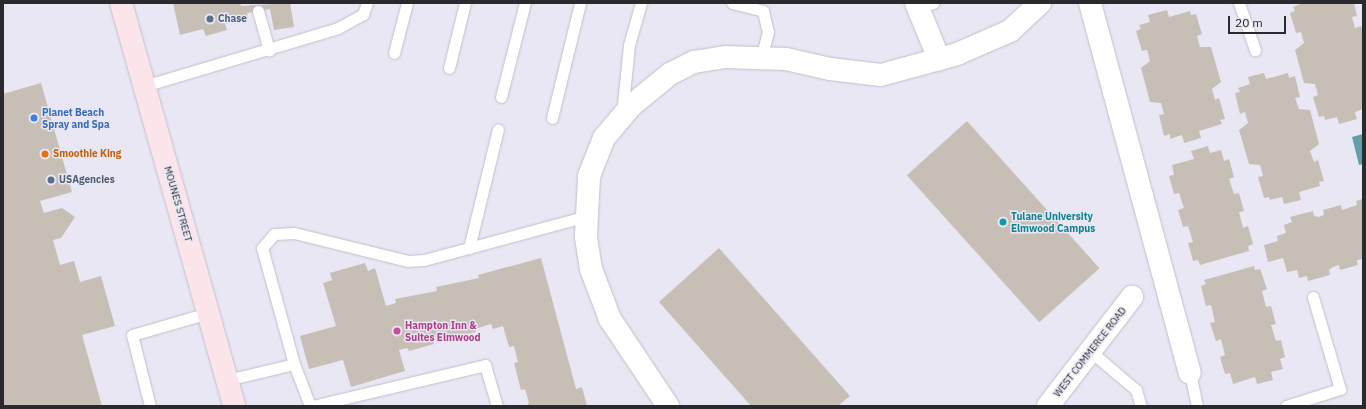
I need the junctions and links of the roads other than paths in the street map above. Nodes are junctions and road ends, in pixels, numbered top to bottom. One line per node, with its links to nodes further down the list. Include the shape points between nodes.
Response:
1 (121, 3): 20 (main road, MOUNES STREET)
2 (367, 3): 14 (lane, via 363,14 338,28)
3 (407, 3): 16 (lane)
4 (465, 3): 19 (lane)
5 (525, 3): 21 (lane)
6 (580, 3): 22 (lane)
7 (641, 3): 23 (lane, via 629,45)
8 (732, 3): 17 (lane, via 763,11 768,32)
9 (1040, 3): 18 (street, via 1010,31)
10 (1090, 3): 32 (street)
11 (1239, 3): 15 (lane)
12 (922, 5): 18 (street)
13 (257, 6): 14 (lane)
14 (269, 50): 20 (lane)
15 (1254, 50)
16 (394, 53)
17 (761, 58): 18 (street, via 786,59 830,69 880,75); 23 (street, via 725,57 694,62 670,74)
18 (939, 59)
19 (448, 68)
20 (144, 86): 29 (main road, MOUNES STREET)
21 (501, 97)
22 (552, 118)
23 (621, 118): 25 (street, via 604,138 589,176)
24 (498, 129): 26 (lane)
25 (587, 216): 26 (lane); 38 (street, via 586,236 591,269 610,319)
26 (469, 248): 31 (lane, via 424,260 408,261 294,233 274,234 262,248)
27 (1132, 297): 30 (street, WEST COMMERCE ROAD)
28 (1313, 297): 42 (lane, via 1340,389)
29 (208, 313): 33 (main road, MOUNES STREET); 34 (lane, via 132,335)
30 (1089, 350): 39 (street, WEST COMMERCE ROAD); 40 (lane, via 1136,390)
31 (294, 364): 33 (lane); 36 (lane)
32 (1190, 373): 41 (lane)
33 (227, 380): 35 (main road, MOUNES STREET)
34 (150, 406)
35 (234, 406)
36 (311, 406): 37 (lane, via 485,365)
37 (497, 406)
38 (668, 406)
39 (1048, 406)
40 (1141, 406)
41 (1197, 406)
42 (1286, 406)

